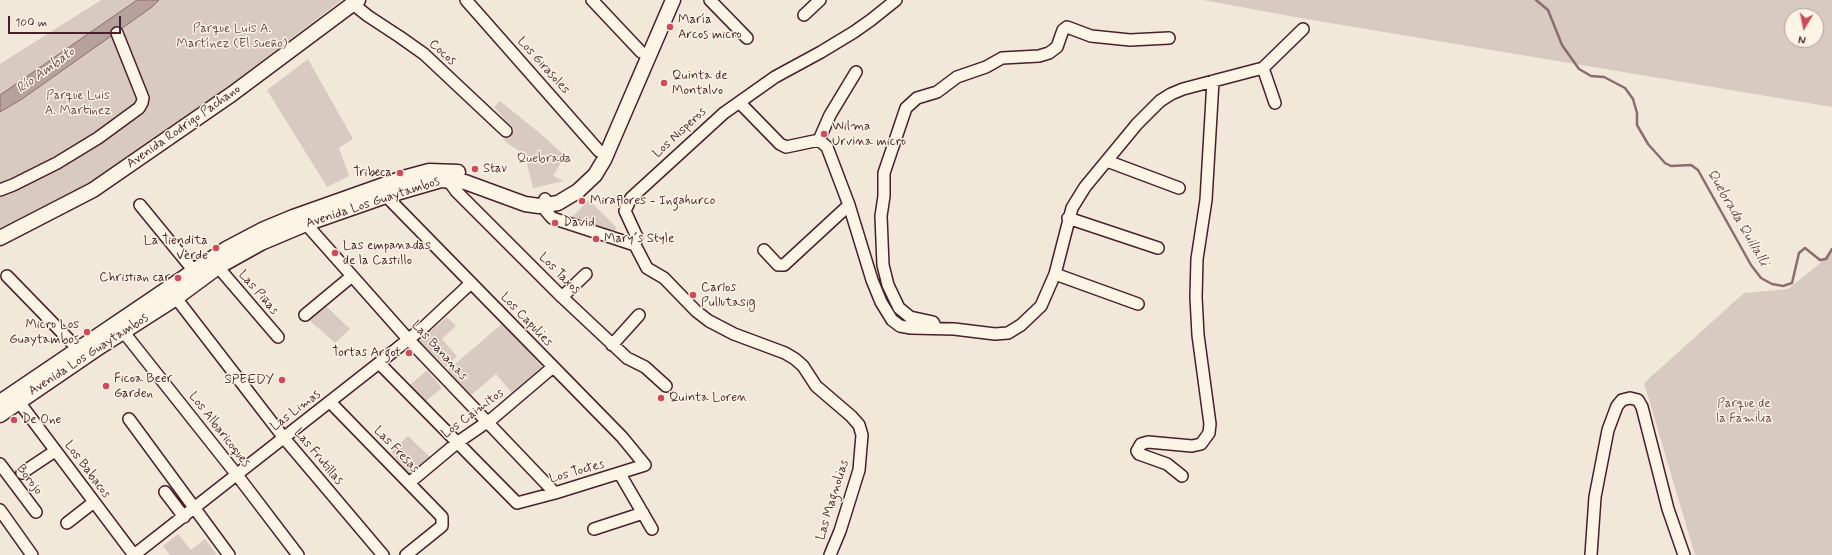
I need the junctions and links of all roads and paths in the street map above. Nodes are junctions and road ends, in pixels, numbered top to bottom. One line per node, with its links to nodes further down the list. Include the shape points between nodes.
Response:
1 (466, 0): 22 (street, Los Girasoles)
2 (592, 0): 14 (street)
3 (662, 0): 14 (main road, Avenida Los Guaytambos)
4 (673, 0): 14 (main road, Avenida Los Guaytambos)
5 (710, 0): 12 (street)
6 (820, 0): 9 (street)
7 (896, 0): 18 (street, Los Nisperos, via 860,28 775,77)
8 (355, 2): 20 (street, Cocos, via 368,16 424,54); 34 (main road, Avenida Rodrigo Pachano, via 232,94 93,190)
9 (804, 15)
10 (1303, 29): 15 (street)
11 (117, 33): 27 (street, via 143,98 139,108 98,138 57,163)
12 (747, 38)
13 (1169, 38): 51 (street, via 1130,40 1091,36 1067,27 1063,30 1057,47 1049,53 997,60 957,78 937,92 917,98 906,108 884,173 881,216 882,260 888,285 899,308 910,317 933,322)
14 (642, 59): 22 (main road, Avenida Los Guaytambos); 25 (main road, Avenida Los Guaytambos, via 604,160 595,174)
15 (1263, 68): 17 (street); 19 (street)
16 (856, 72): 21 (street, via 830,115)
17 (1213, 81): 23 (street, via 1177,91 1160,102 1137,124); 73 (street, via 1206,200 1198,252 1196,297 1209,432 1201,444 1148,442 1141,444 1137,451 1167,464)
18 (740, 103): 21 (street, via 786,147); 35 (street, Los Nisperos, via 714,120 628,202 625,211 637,237)
19 (1275, 103)
20 (506, 131)
21 (819, 140): 31 (street, via 827,147)
22 (599, 150): 25 (main road, Avenida Los Guaytambos)
23 (1107, 161): 26 (street); 32 (street, via 1076,199)
24 (449, 176): 28 (main road, Avenida Los Guaytambos); 29 (main road, Avenida Los Guaytambos, via 525,204); 39 (main road, Avenida Los Guaytambos, via 429,171 293,217 226,249); 45 (street, Los Taxos, via 456,191)
25 (576, 188): 29 (main road, Avenida Los Guaytambos, via 560,193)
26 (1179, 188)
27 (0, 190)
28 (386, 196): 33 (main road, Avenida Los Guaytambos); 44 (street, Los Capulies)
29 (545, 202): 35 (street, via 548,215 552,218)
30 (140, 205): 39 (street)
31 (849, 205): 37 (street, via 784,265 778,265); 51 (street, via 872,280 892,320 900,326)
32 (1068, 218): 36 (street); 41 (street)
33 (306, 224): 38 (main road, Avenida Los Guaytambos); 43 (street, Las Bananas)
34 (0, 238)
35 (635, 245): 92 (street, Las Magnolias, via 647,268 664,278 696,311 734,334 795,358 816,386 859,425 862,435 859,470)
36 (1158, 248)
37 (764, 250)
38 (218, 267): 46 (main road, Avenida Los Guaytambos); 52 (street, Las Piñas)
39 (194, 271): 50 (main road, Avenida Los Guaytambos)
40 (586, 274): 45 (street)
41 (1055, 274): 47 (street); 51 (street, via 1041,306 1021,325 1008,333)
42 (7, 276): 55 (street)
43 (352, 276): 48 (street); 53 (street, Las Bananas)
44 (471, 283): 53 (street, Las Limas); 57 (street, Los Capulies)
45 (562, 297): 54 (street, Los Taxos)
46 (176, 298): 50 (main road, Avenida Los Guaytambos); 65 (street, Las Frutillas)
47 (1138, 304)
48 (305, 315)
49 (639, 315): 54 (street)
50 (121, 328): 55 (main road, Avenida Los Guaytambos); 60 (main road, Avenida Los Guaytambos); 72 (street, Los Albaricoques)
51 (936, 328)
52 (278, 337)
53 (408, 339): 56 (street, Las Limas); 64 (street, Las Bananas)
54 (612, 345): 58 (street, Los Taxos, via 626,358 645,367)
55 (78, 348): 59 (main road, Avenida Los Guaytambos)
56 (379, 363): 61 (street, Las Limas); 66 (street)
57 (553, 367): 64 (street, Los Caimitos); 69 (street, Los Capulies, via 622,437)
58 (666, 386)
59 (0, 402)
60 (19, 402): 62 (main road, Avenida Los Guaytambos); 67 (street, Los Babacos)
61 (330, 402): 65 (street, Las Limas); 74 (street, Las Fresas)
62 (0, 415)
63 (130, 419): 78 (street)
64 (487, 423): 66 (street, Los Caimitos); 76 (street, Las Bananas)
65 (284, 438): 72 (street, Las Limas); 90 (street, Las Frutillas)
66 (458, 442): 74 (street, Los Caimitos); 76 (street, Los Toctes, via 517,503)
67 (55, 451): 70 (street); 77 (street, Los Babacos)
68 (0, 464): 80 (street, Borojo)
69 (645, 465): 71 (street, Los Toctes)
70 (22, 473)
71 (620, 474): 76 (street, Los Toctes); 81 (street)
72 (237, 475): 78 (street, Las Limas); 89 (street, Los Albaricoques)
73 (1182, 476)
74 (409, 483): 91 (street, Las Fresas, via 442,517 442,526)
75 (165, 492): 82 (street)
76 (555, 493)
77 (94, 502): 83 (street); 87 (street, Los Babacos)
78 (194, 508): 82 (street, Las Limas); 88 (street)
79 (0, 510): 86 (street)
80 (36, 512)
81 (643, 513): 84 (street); 85 (street)
82 (184, 516): 87 (street, Las Limas)
83 (67, 523)
84 (652, 529)
85 (594, 530)
86 (32, 555)
87 (134, 555)
88 (229, 555)
89 (298, 555)
90 (383, 555)
91 (406, 555)
92 (830, 555)
93 (1591, 555): 94 (street, via 1595,497 1608,430 1617,406 1622,400 1630,398 1638,400 1642,407 1668,509)
94 (1684, 555)

